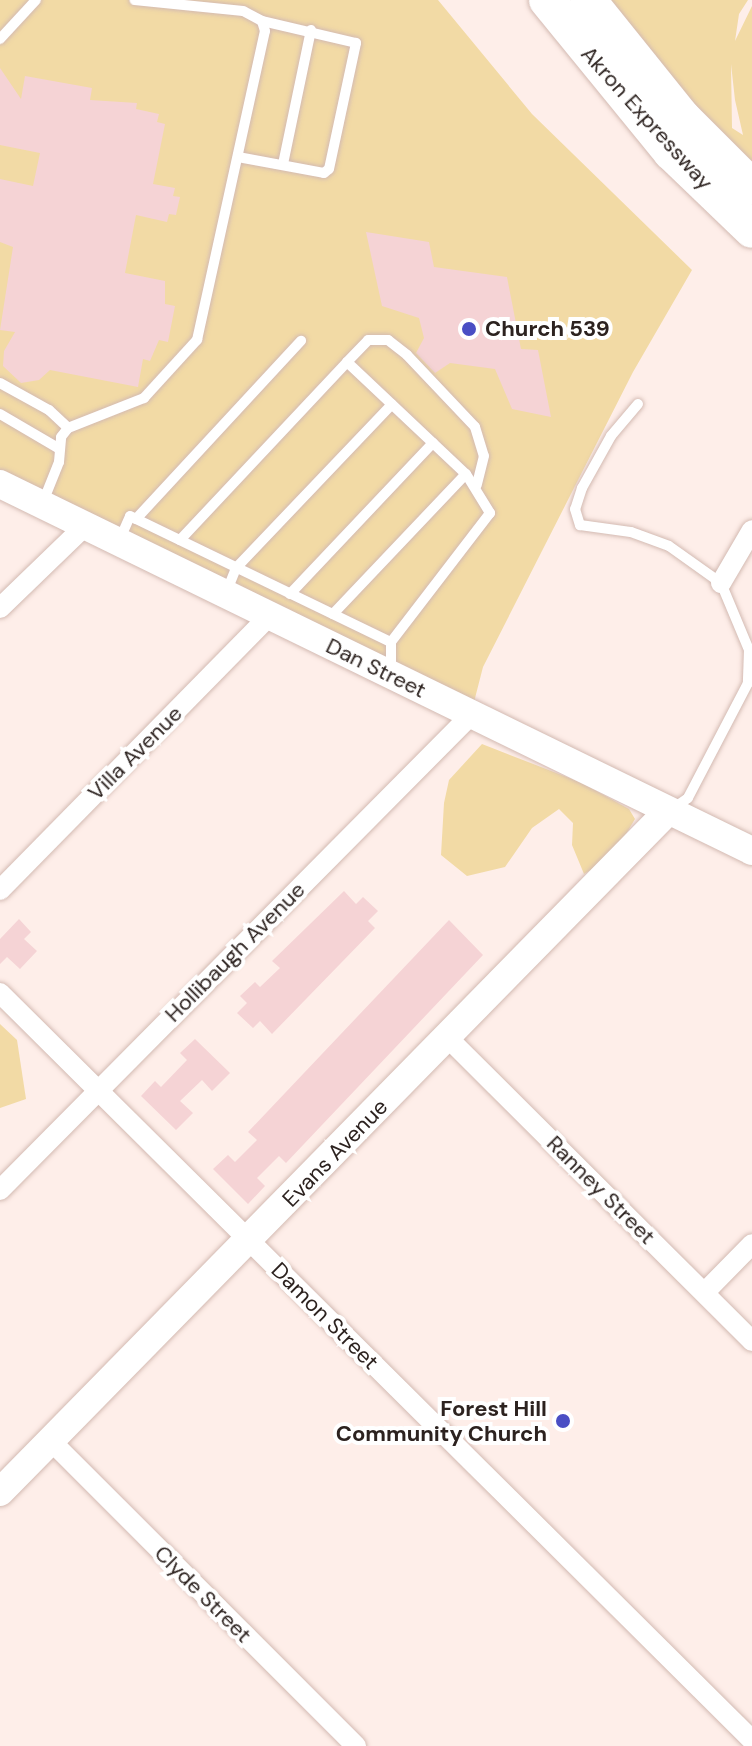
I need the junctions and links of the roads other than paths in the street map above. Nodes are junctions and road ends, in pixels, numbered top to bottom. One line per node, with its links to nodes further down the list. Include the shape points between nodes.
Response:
1 (36, 0): 7 (lane)
2 (135, 0): 5 (lane, via 243,11)
3 (547, 0): 11 (highway, Akron Expressway, via 671,152)
4 (588, 0): 10 (highway, Akron Expressway, via 683,118)
5 (262, 21): 6 (lane); 8 (lane, via 265,31)
6 (311, 30): 9 (lane); 9 (lane, via 356,43 329,169 324,173)
7 (0, 39)
8 (238, 157): 9 (lane); 18 (lane, via 197,340 144,398)
9 (283, 164)
10 (752, 187)
11 (752, 230)
12 (301, 341): 25 (lane)
13 (347, 362): 15 (lane); 23 (lane, via 368,340 388,340 407,355 475,427 484,456); 28 (lane)
14 (0, 383): 18 (lane, via 49,410)
15 (392, 404): 19 (lane); 30 (lane)
16 (638, 404): 31 (lane, via 611,436 582,488 575,509 580,525 631,532 669,546)
17 (0, 414): 20 (lane)
18 (68, 428): 20 (lane)
19 (433, 443): 21 (lane); 33 (lane)
20 (58, 448): 24 (lane, via 55,477)
21 (466, 474): 23 (lane); 35 (lane)
22 (0, 484): 24 (street, Dan Street)
23 (477, 485): 37 (lane, via 490,513)
24 (41, 504): 26 (street, Dan Street)
25 (136, 519): 28 (lane); 29 (lane, via 130,516)
26 (85, 526): 29 (street, Dan Street); 34 (street)
27 (752, 530): 31 (street)
28 (180, 540): 30 (lane)
29 (119, 543): 32 (street, Dan Street)
30 (236, 568): 32 (lane); 33 (lane)
31 (721, 583): 38 (lane)
32 (225, 594): 36 (street, Dan Street)
33 (290, 594): 35 (lane)
34 (0, 608)
35 (333, 614): 37 (lane)
36 (269, 616): 39 (street, Dan Street); 43 (street, Villa Avenue)
37 (391, 642): 39 (lane)
38 (750, 650): 41 (lane, via 748,683 688,798)
39 (391, 675): 40 (street, Dan Street)
40 (472, 714): 41 (street, Dan Street); 46 (street, Hollibaugh Avenue)
41 (667, 812): 42 (street, Dan Street); 45 (street, Evans Avenue)
42 (752, 851)
43 (0, 890)
44 (0, 993): 46 (street, Damon Street)
45 (449, 1039): 48 (street, Evans Avenue); 50 (street, Ranney Street)
46 (99, 1092): 47 (street, Hollibaugh Avenue); 48 (street, Damon Street)
47 (0, 1190)
48 (250, 1241): 52 (street, Evans Avenue); 54 (street, Damon Street)
49 (752, 1244): 50 (street)
50 (705, 1292): 51 (street, Ranney Street)
51 (752, 1341)
52 (52, 1442): 53 (street, Evans Avenue); 55 (street, Clyde Street)
53 (0, 1492)
54 (752, 1740)
55 (356, 1746)

